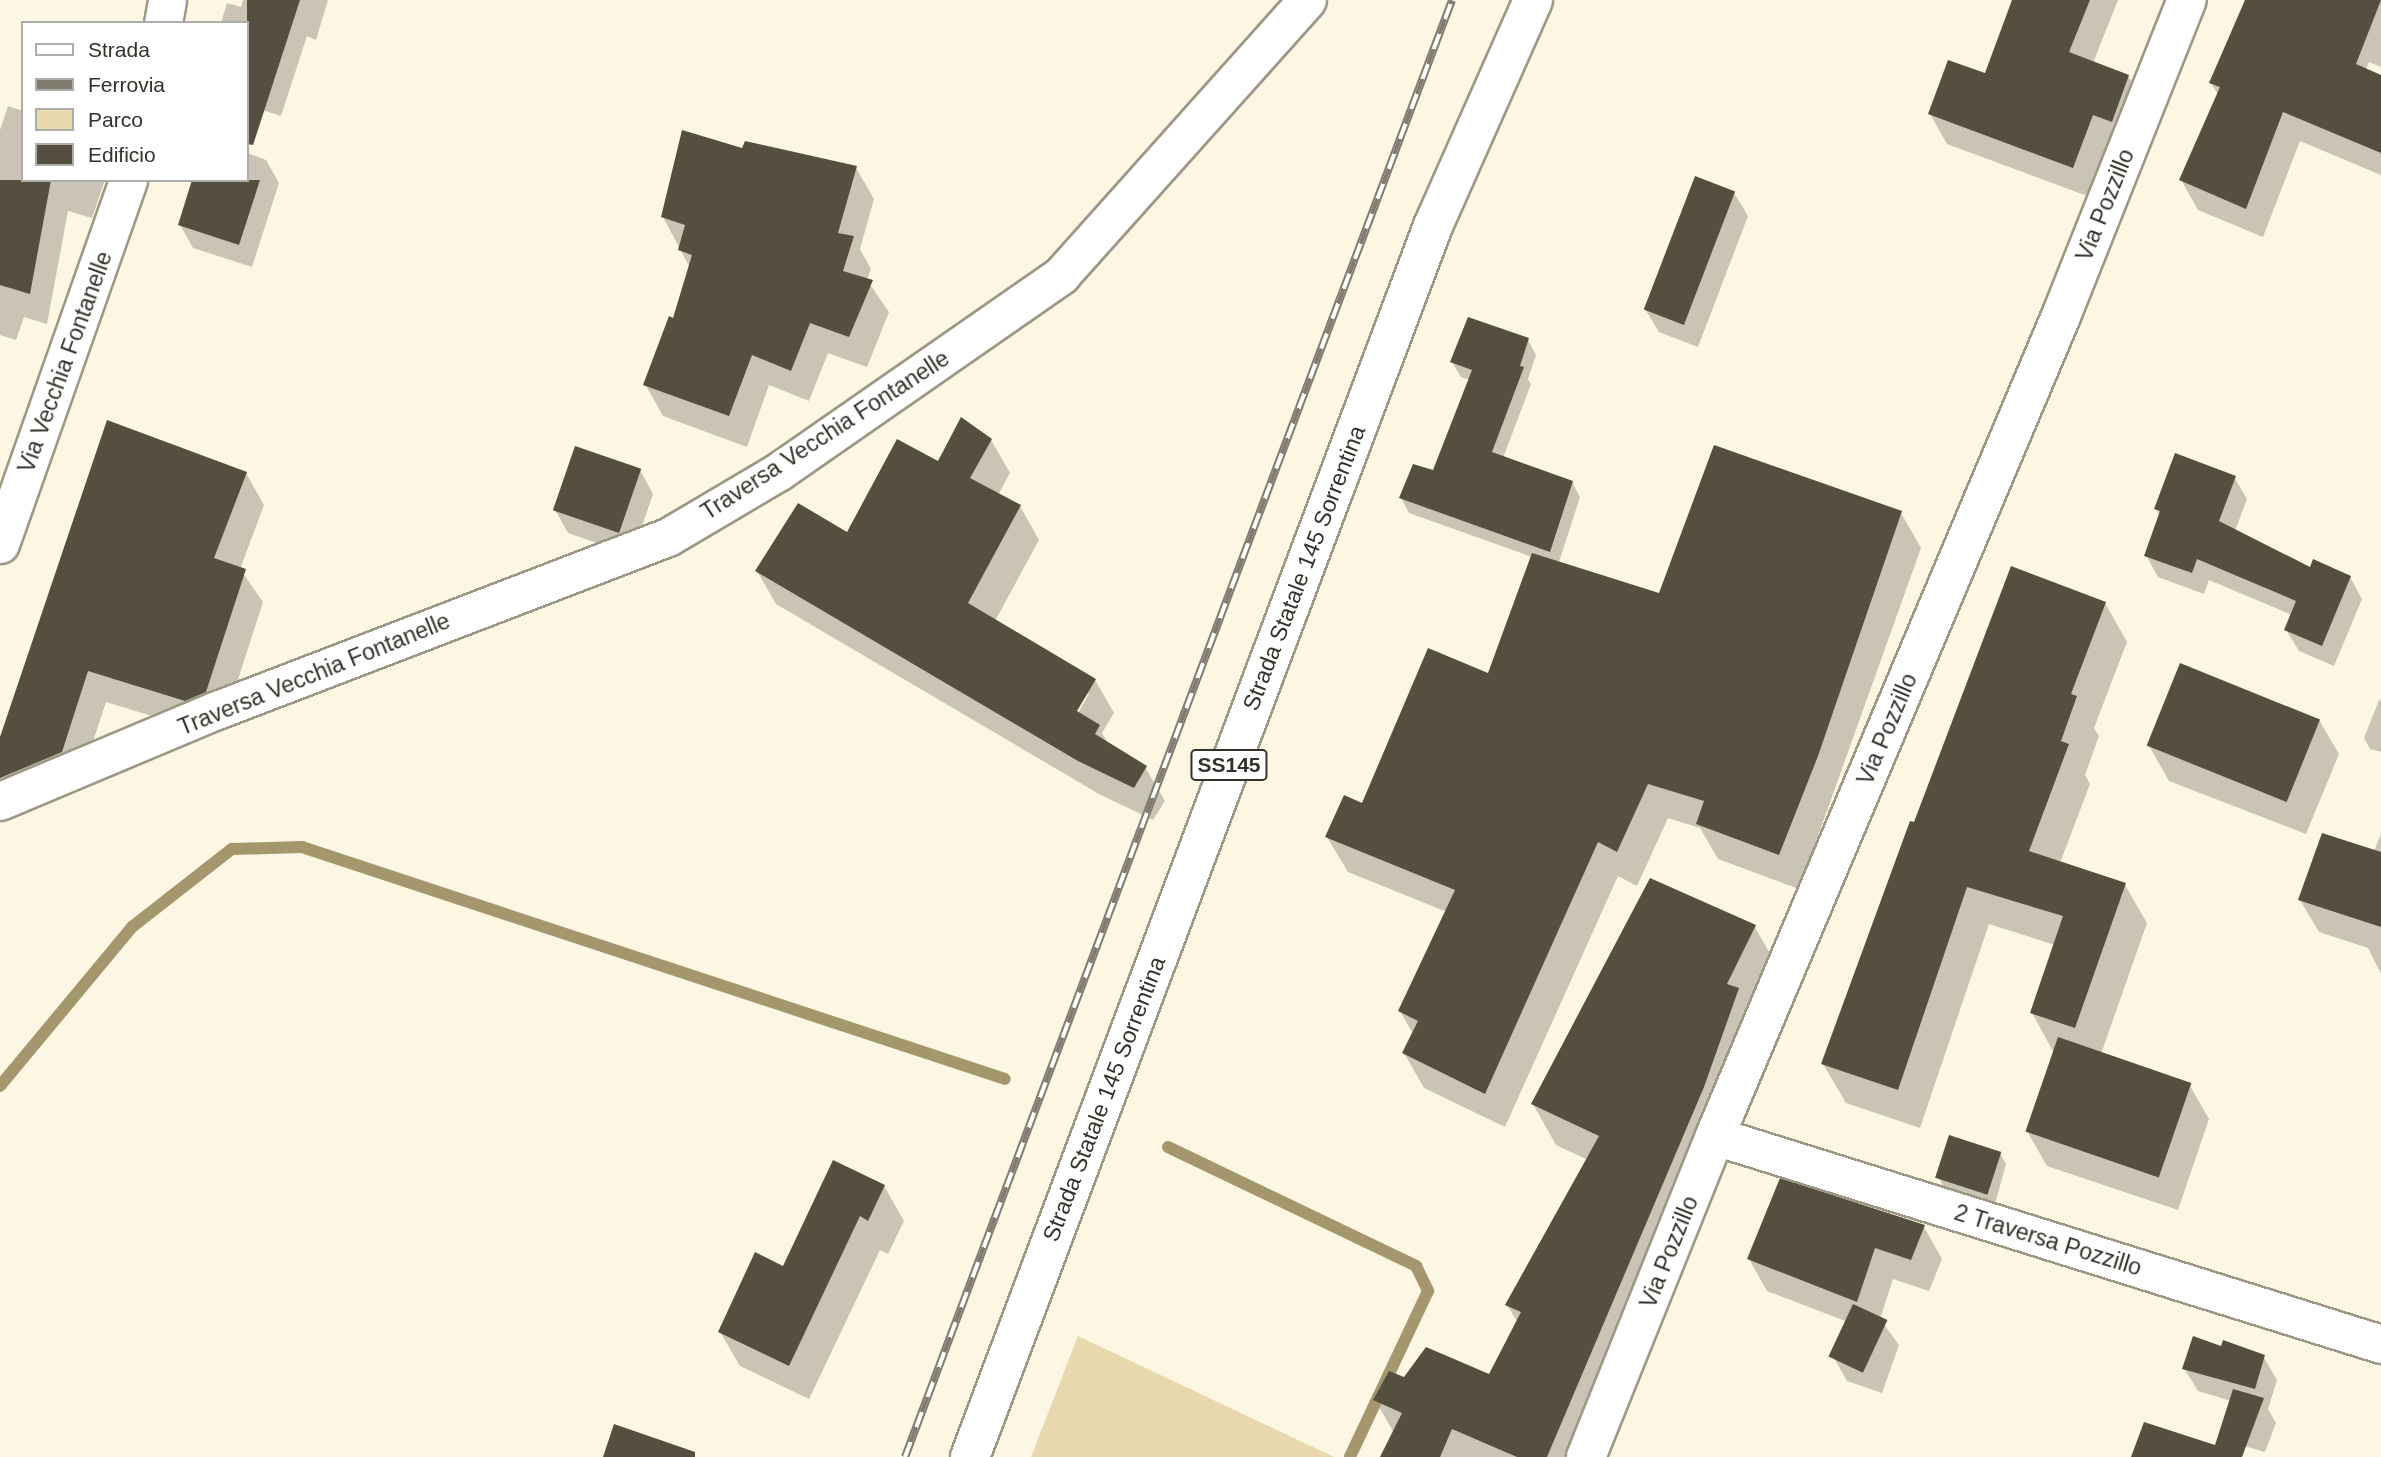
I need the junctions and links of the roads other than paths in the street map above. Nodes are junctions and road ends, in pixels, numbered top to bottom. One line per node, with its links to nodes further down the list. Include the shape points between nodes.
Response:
1 (167, 0): 6 (street)
2 (1307, 0): 10 (street, Traversa Vecchia Fontanelle, via 1061,275 778,472 668,537 216,710)
3 (1520, 0): 7 (main road)
4 (1533, 0): 7 (main road, Strada Statale 145 Sorrentina / SS145)
5 (2187, 0): 11 (main road, Via Pozzillo, via 2061,316)
6 (163, 21)
7 (1499, 77): 13 (main road, Strada Statale 145 Sorrentina / SS145, via 1428,239)
8 (127, 182): 9 (street, Via Vecchia Fontanelle)
9 (0, 544)
10 (0, 802)
11 (1715, 1136): 12 (street, 2 Traversa Pozzillo); 14 (main road, Via Pozzillo)
12 (2381, 1344)
13 (970, 1457)
14 (1586, 1457)

